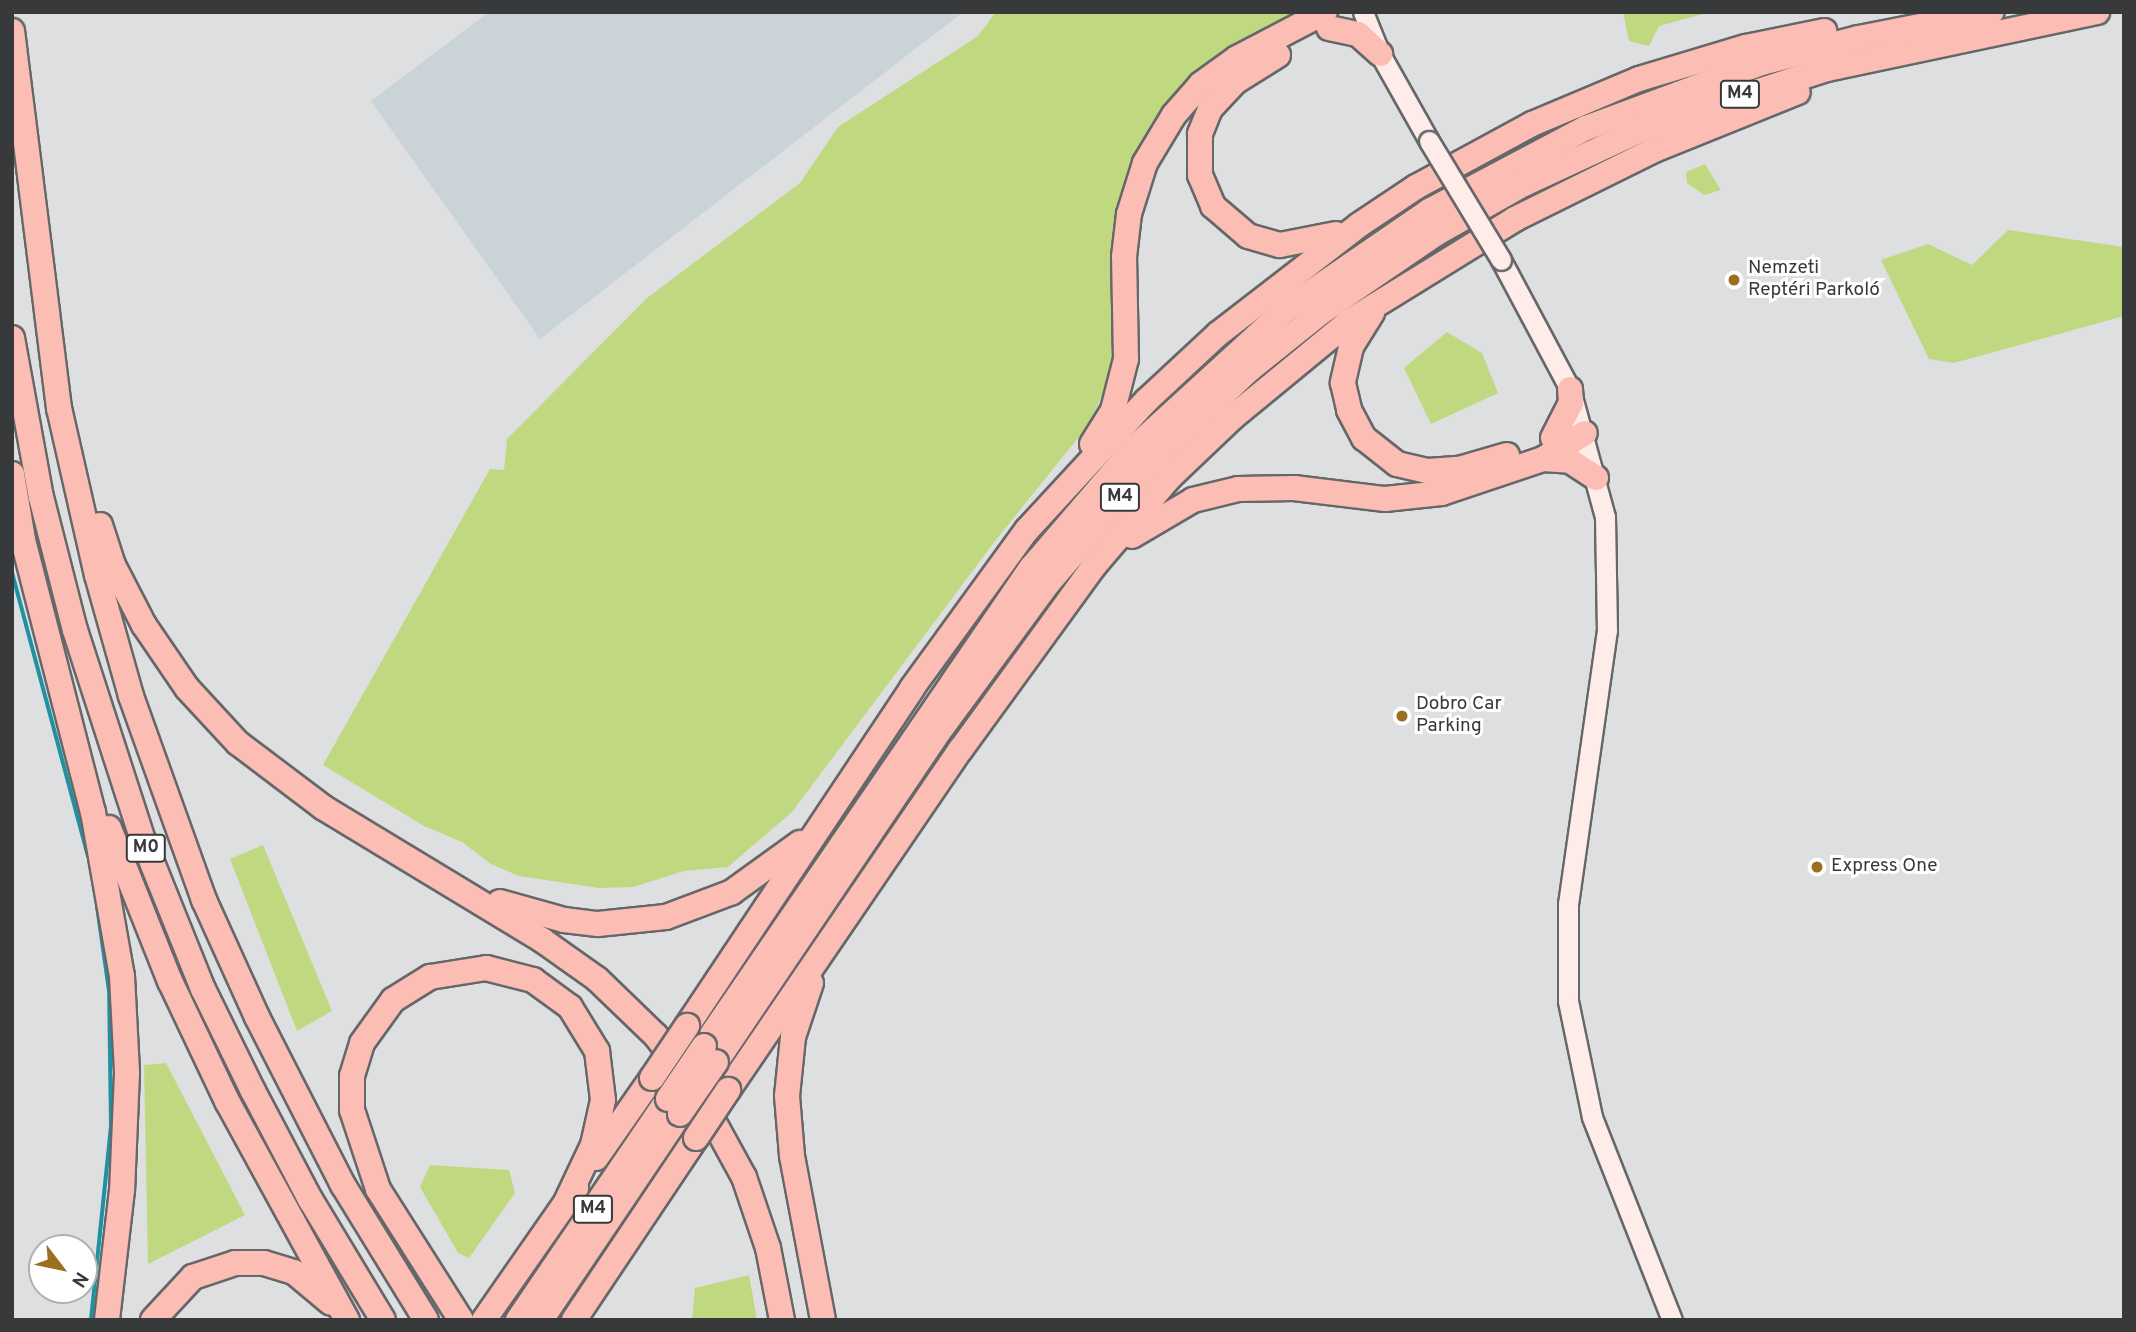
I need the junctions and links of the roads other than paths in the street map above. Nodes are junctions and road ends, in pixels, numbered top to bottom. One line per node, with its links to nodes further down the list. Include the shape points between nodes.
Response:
1 (1363, 12): 8 (main road)
2 (1935, 12): 9 (highway, via 1746,47 1587,98 1479,151)
3 (1944, 12): 6 (highway)
4 (2097, 12): 6 (highway, M4)
5 (1333, 18): 8 (highway); 9 (highway, via 1224,90 1203,121 1197,155 1213,206 1223,218 1263,242 1299,245); 18 (highway, via 1237,58 1201,84 1174,115 1145,163 1129,214 1124,257 1126,359 1113,410)
6 (1977, 21): 10 (highway, via 1936,53 1847,75 1652,151 1515,219); 24 (highway, M4, bridge, via 1759,88 1598,148 1437,233 1286,339 1154,460 1049,582)
7 (12, 31): 13 (highway, M0)
8 (1380, 54): 12 (main road, bridge, via 1501,260)
9 (1359, 225): 18 (highway, via 1219,334)
10 (1387, 297): 15 (highway, via 1358,332 1343,383 1357,427 1379,453 1412,468 1444,471); 19 (highway, via 1310,351 1233,417 1171,476)
11 (12, 338): 30 (highway, M0, via 41,497 75,630 143,840 204,989 253,1091 310,1199)
12 (1570, 389): 14 (main road); 15 (highway, via 1571,403)
13 (59, 408): 22 (highway, via 113,565 144,625 187,688 238,743 275,774 387,848); 31 (highway, M0, via 113,637 204,900 287,1080 343,1185)
14 (1585, 433): 15 (highway); 17 (main road)
15 (1548, 448): 17 (highway); 19 (highway, via 1468,486 1419,496 1362,498 1275,487 1217,493 1153,520)
16 (12, 474): 20 (highway, via 23,540)
17 (1597, 478): 38 (main road, via 1605,517 1607,630 1569,904 1568,1001 1592,1117)
18 (1067, 485): 21 (highway, via 969,607)
19 (1094, 566): 23 (highway)
20 (66, 705): 27 (highway, via 114,916 127,1034 122,1190); 29 (highway, via 118,855 170,981 250,1145)
21 (826, 815): 22 (highway, via 768,870 732,892 694,909 636,922 598,924 530,913); 25 (highway, bridge)
22 (444, 879): 36 (highway, via 597,979 656,1036 693,1084 744,1177 768,1248)
23 (852, 909): 35 (highway, bridge); 37 (highway, via 813,978 796,1027 788,1073 792,1156)
24 (674, 1107): 33 (highway, M4); 34 (highway, M4)
25 (567, 1200): 26 (highway); 32 (highway, via 593,1145 603,1100 597,1051 570,1007 533,980 486,968 430,977 393,1000 362,1042 352,1076 352,1110 378,1189)
26 (488, 1314)
27 (107, 1320)
28 (153, 1320): 29 (highway, via 193,1277 215,1267 252,1261 294,1272)
29 (347, 1320)
30 (383, 1320)
31 (426, 1320)
32 (461, 1320)
33 (518, 1320)
34 (541, 1320)
35 (574, 1320)
36 (782, 1320)
37 (823, 1320)
38 (1672, 1320)

